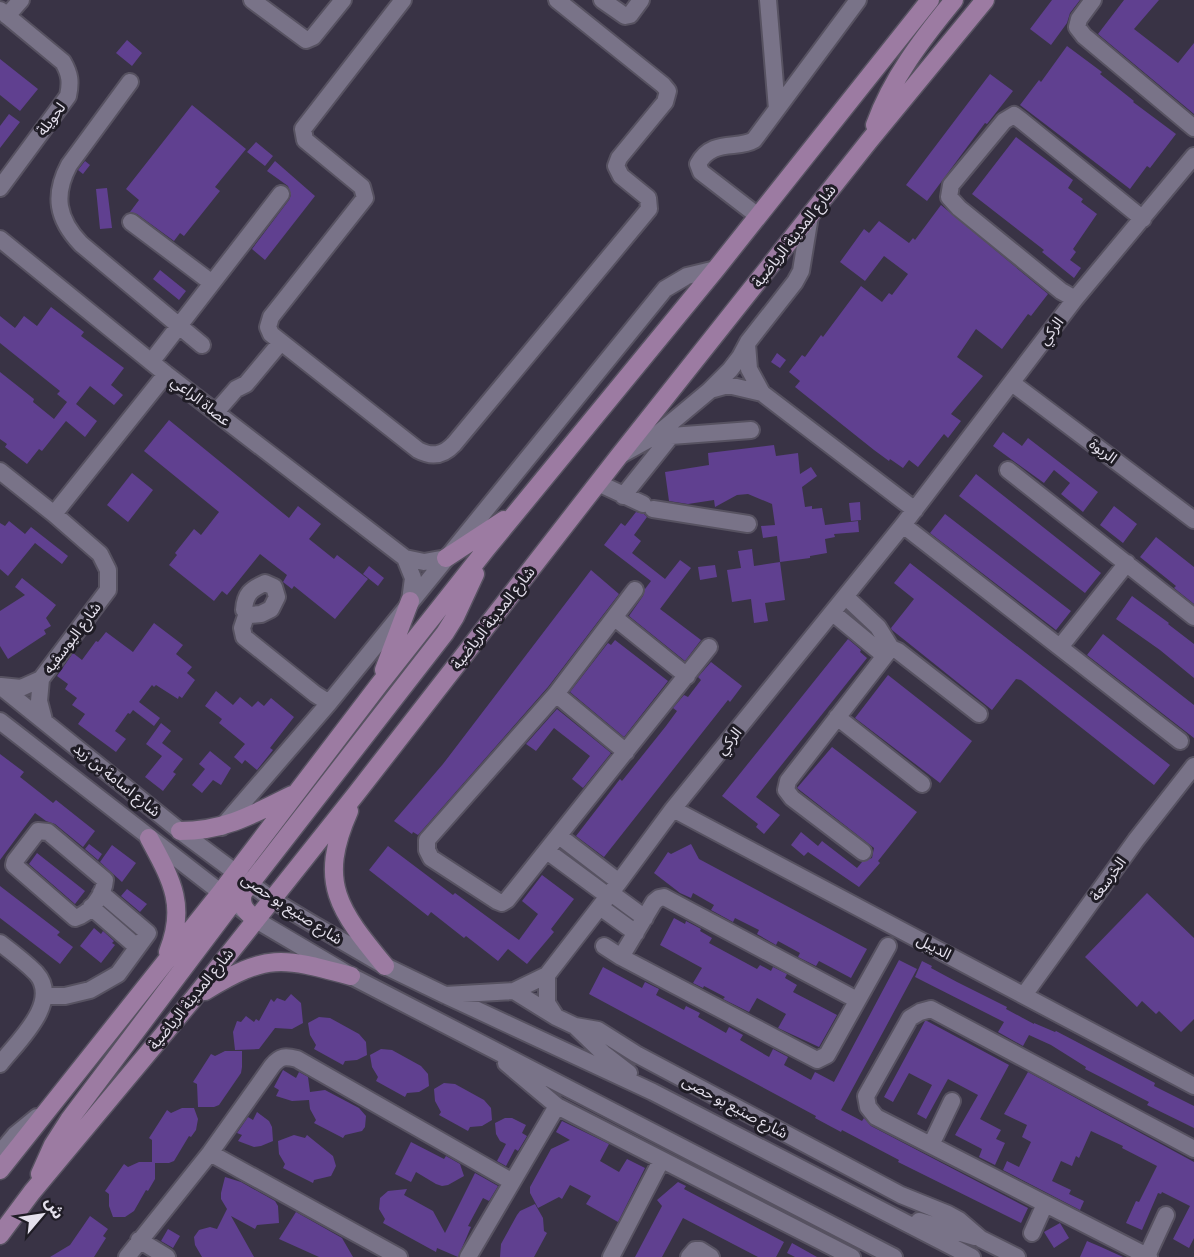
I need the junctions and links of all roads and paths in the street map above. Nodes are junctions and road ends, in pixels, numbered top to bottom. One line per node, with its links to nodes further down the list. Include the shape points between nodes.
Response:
1 (21, 0): 14 (street)
2 (252, 0): 3 (street, via 306,40 314,37)
3 (343, 0)
4 (403, 0): 31 (street, via 303,129 304,140 362,187 365,198 269,320 269,330)
5 (557, 0): 31 (street, via 668,91 665,102 616,166 621,176 648,198 647,213 453,444 440,454 418,450)
6 (602, 0): 7 (street, via 625,16)
7 (641, 0)
8 (768, 0): 16 (street)
9 (858, 0): 16 (street)
10 (930, 0): 22 (main road)
11 (954, 0): 18 (main road, via 907,61)
12 (984, 0): 18 (main road, شارع المدينة الرياضية)
13 (1094, 0): 17 (street, via 1079,19 1077,27 1084,36)
14 (3, 7): 20 (street, لحويلة, via 63,62 71,84 69,96)
15 (130, 82): 30 (street, via 69,165 59,192 60,206 71,234)
16 (777, 109): 22 (street, via 754,140 715,149 701,158 699,164 701,172)
17 (1194, 128)
18 (869, 141): 23 (main road, شارع المدينة الرياضية)
19 (1194, 156): 24 (street, الركي)
20 (2, 180)
21 (281, 195): 28 (street)
22 (758, 216): 27 (main road)
23 (810, 216): 32 (street, via 801,271); 41 (main road, شارع المدينة الرياضية)
24 (1143, 219): 29 (street, الركي); 29 (street, via 1023,121 1014,115 1004,121 951,185 949,197)
25 (131, 222): 28 (street)
26 (0, 239): 34 (street, عصاة الراعي)
27 (716, 269): 46 (main road); 54 (street, via 687,276 665,289)
28 (212, 283): 30 (street)
29 (1075, 299): 36 (street, الركي)
30 (179, 326): 33 (street); 34 (street)
31 (281, 342): 39 (street, via 246,384 244,395)
32 (748, 342): 37 (street); 38 (street, via 749,369)
33 (202, 345)
34 (151, 362): 35 (street, عصاة الراعي)
35 (166, 374): 39 (street, عصاة الراعي); 48 (street)
36 (1012, 383): 47 (street, الركي); 49 (street, الربوة)
37 (709, 391): 38 (street, via 728,385); 41 (street, via 655,436)
38 (762, 393): 47 (street)
39 (221, 416): 53 (street, عصاة الراعي)
40 (751, 430): 45 (street, via 671,436)
41 (619, 456): 44 (main road, شارع المدينة الرياضية)
42 (1008, 470): 55 (street)
43 (0, 471): 48 (street, شارع اليوسفيه)
44 (598, 483): 45 (street); 81 (main road, شارع المدينة الرياضية)
45 (623, 496): 50 (street, via 648,507)
46 (520, 509): 52 (main road); 54 (main road)
47 (915, 510): 51 (street, الركي)
48 (54, 514): 67 (street, شارع اليوسفيه, via 100,554 108,570 108,590)
49 (1194, 520)
50 (748, 524)
51 (903, 525): 57 (street, الركي); 63 (street)
52 (487, 548): 69 (main road); 91 (main road, via 445,633)
53 (405, 558): 54 (street, via 424,562); 58 (street, via 413,578)
54 (446, 558): 58 (street)
55 (1127, 563): 61 (street); 63 (street)
56 (635, 590): 62 (street)
57 (846, 597): 60 (street, الركي); 65 (street, via 878,627)
58 (410, 602): 69 (main road); 71 (street)
59 (247, 613): 71 (street, via 242,628 244,637)
60 (833, 613): 65 (street); 82 (street, الركي)
61 (1194, 617)
62 (615, 618): 66 (street); 70 (street)
63 (1060, 647): 76 (street)
64 (709, 648): 66 (street)
65 (888, 652): 72 (street, via 898,651); 73 (street)
66 (687, 676): 77 (street)
67 (42, 679): 68 (street, شارع اليوسفيه, via 21,688); 74 (street, شارع اليوسفيه, via 39,701)
68 (0, 686): 74 (street, شارع اسامة بن زيد)
69 (378, 686): 80 (main road)
70 (556, 694): 77 (street); 87 (street, via 427,840 431,858 502,903)
71 (329, 703): 83 (street)
72 (979, 714)
73 (837, 717): 79 (street); 88 (street, via 788,780 786,790)
74 (44, 720): 84 (street, شارع اسامة بن زيد)
75 (0, 721): 86 (street, شارع اسامة بن زيد)
76 (1180, 741)
77 (626, 752): 85 (street)
78 (1194, 765): 111 (street, الخرسعة)
79 (922, 783)
80 (297, 793): 83 (main road); 90 (main road)
81 (356, 794): 95 (main road, شارع المدينة الرياضية); 105 (main road, via 337,843 333,864 335,886 346,915)
82 (673, 809): 93 (street, الركي); 111 (street, الديبل)
83 (222, 827): 84 (main road)
84 (180, 831): 90 (street, شارع اسامة بن زيد)
85 (559, 836): 87 (street); 93 (street)
86 (149, 838): 94 (street, شارع اسامة بن زيد); 106 (main road, via 170,879 177,908 176,927)
87 (547, 851): 93 (street)
88 (863, 852)
89 (8, 869): 92 (street, via 38,831 48,832 105,880); 96 (street, via 75,918)
90 (236, 872): 91 (street, شارع صنيع بو حصى); 94 (main road, via 243,886)
91 (251, 884): 95 (street, شارع صنيع بو حصى); 98 (main road, via 243,893 242,902)
92 (101, 893): 96 (street); 103 (street, via 148,933)
93 (610, 895): 97 (street); 99 (street); 107 (street, الركي)
94 (227, 897): 98 (street, شارع صنيع بو حصى); 106 (main road); 131 (main road, via 59,1135)
95 (271, 899): 98 (main road, شارع المدينة الرياضية); 105 (street, شارع صنيع بو حصى)
96 (91, 907): 103 (street)
97 (645, 918): 99 (street); 114 (street, via 659,898 669,898)
98 (255, 920): 108 (street, شارع صنيع بو حصى); 113 (main road, شارع المدينة الرياضية)
99 (636, 933): 104 (street)
100 (0, 942): 112 (street, via 37,974)
101 (604, 946): 104 (street)
102 (888, 946): 114 (street)
103 (137, 947): 112 (street, via 118,974 90,990)
104 (621, 957): 114 (street, via 817,1060 827,1055)
105 (385, 966): 110 (street, شارع صنيع بو حصى)
106 (162, 967): 123 (main road)
107 (547, 975): 109 (street, الركي); 115 (street, via 547,1003)
108 (351, 976): 113 (main road, via 298,962 267,962 240,971); 117 (street, شارع صنيع بو حصى)
109 (514, 991): 110 (street, شارع صنيع بو حصى); 115 (street, شارع صنيع بو حصى)
110 (445, 995): 120 (street, شارع صنيع بو حصى)
111 (1024, 995): 119 (street, الديبل)
112 (44, 996): 118 (street, via 38,1016)
113 (193, 999): 131 (main road, شارع المدينة الرياضية)
114 (857, 1000)
115 (556, 1017): 116 (street, شارع صنيع بو حصى)
116 (576, 1026): 120 (street); 136 (street, شارع صنيع بو حصى, via 598,1030 900,1195 958,1220)
117 (483, 1043): 122 (street, شارع صنيع بو حصى); 147 (street, شارع صنيع بو حصى)
118 (0, 1064)
119 (1191, 1078)
120 (653, 1092): 133 (street, شارع صنيع بو حصى)
121 (952, 1101): 124 (street)
122 (557, 1106): 128 (street, شارع صنيع بو حصى); 130 (street)
123 (48, 1109): 126 (street, via 15,1135); 129 (main road)
124 (931, 1145): 125 (street, via 876,1117 866,1096 910,1018 931,1009); 132 (street)
125 (1194, 1149)
126 (0, 1153)
127 (210, 1153): 130 (street, via 272,1066 285,1056 297,1059); 137 (street); 141 (street)
128 (661, 1161): 143 (street); 146 (street, شارع صنيع بو حصى)
129 (0, 1170)
130 (511, 1181): 142 (street)
131 (32, 1192): 135 (main road, شارع المدينة الرياضية)
132 (1045, 1204): 138 (street); 149 (street)
133 (887, 1212): 136 (street); 148 (street, شارع صنيع بو حصى)
134 (1166, 1215): 138 (street)
135 (0, 1235)
136 (981, 1239): 149 (street, شارع صنيع بو حصى)
137 (139, 1240): 139 (street); 140 (street)
138 (1148, 1256)
139 (127, 1257)
140 (167, 1257)
141 (399, 1257)
142 (468, 1257)
143 (610, 1257)
144 (689, 1257): 145 (street, via 700,1250)
145 (711, 1257)
146 (852, 1257)
147 (894, 1257)
148 (972, 1257)
149 (1018, 1257)

